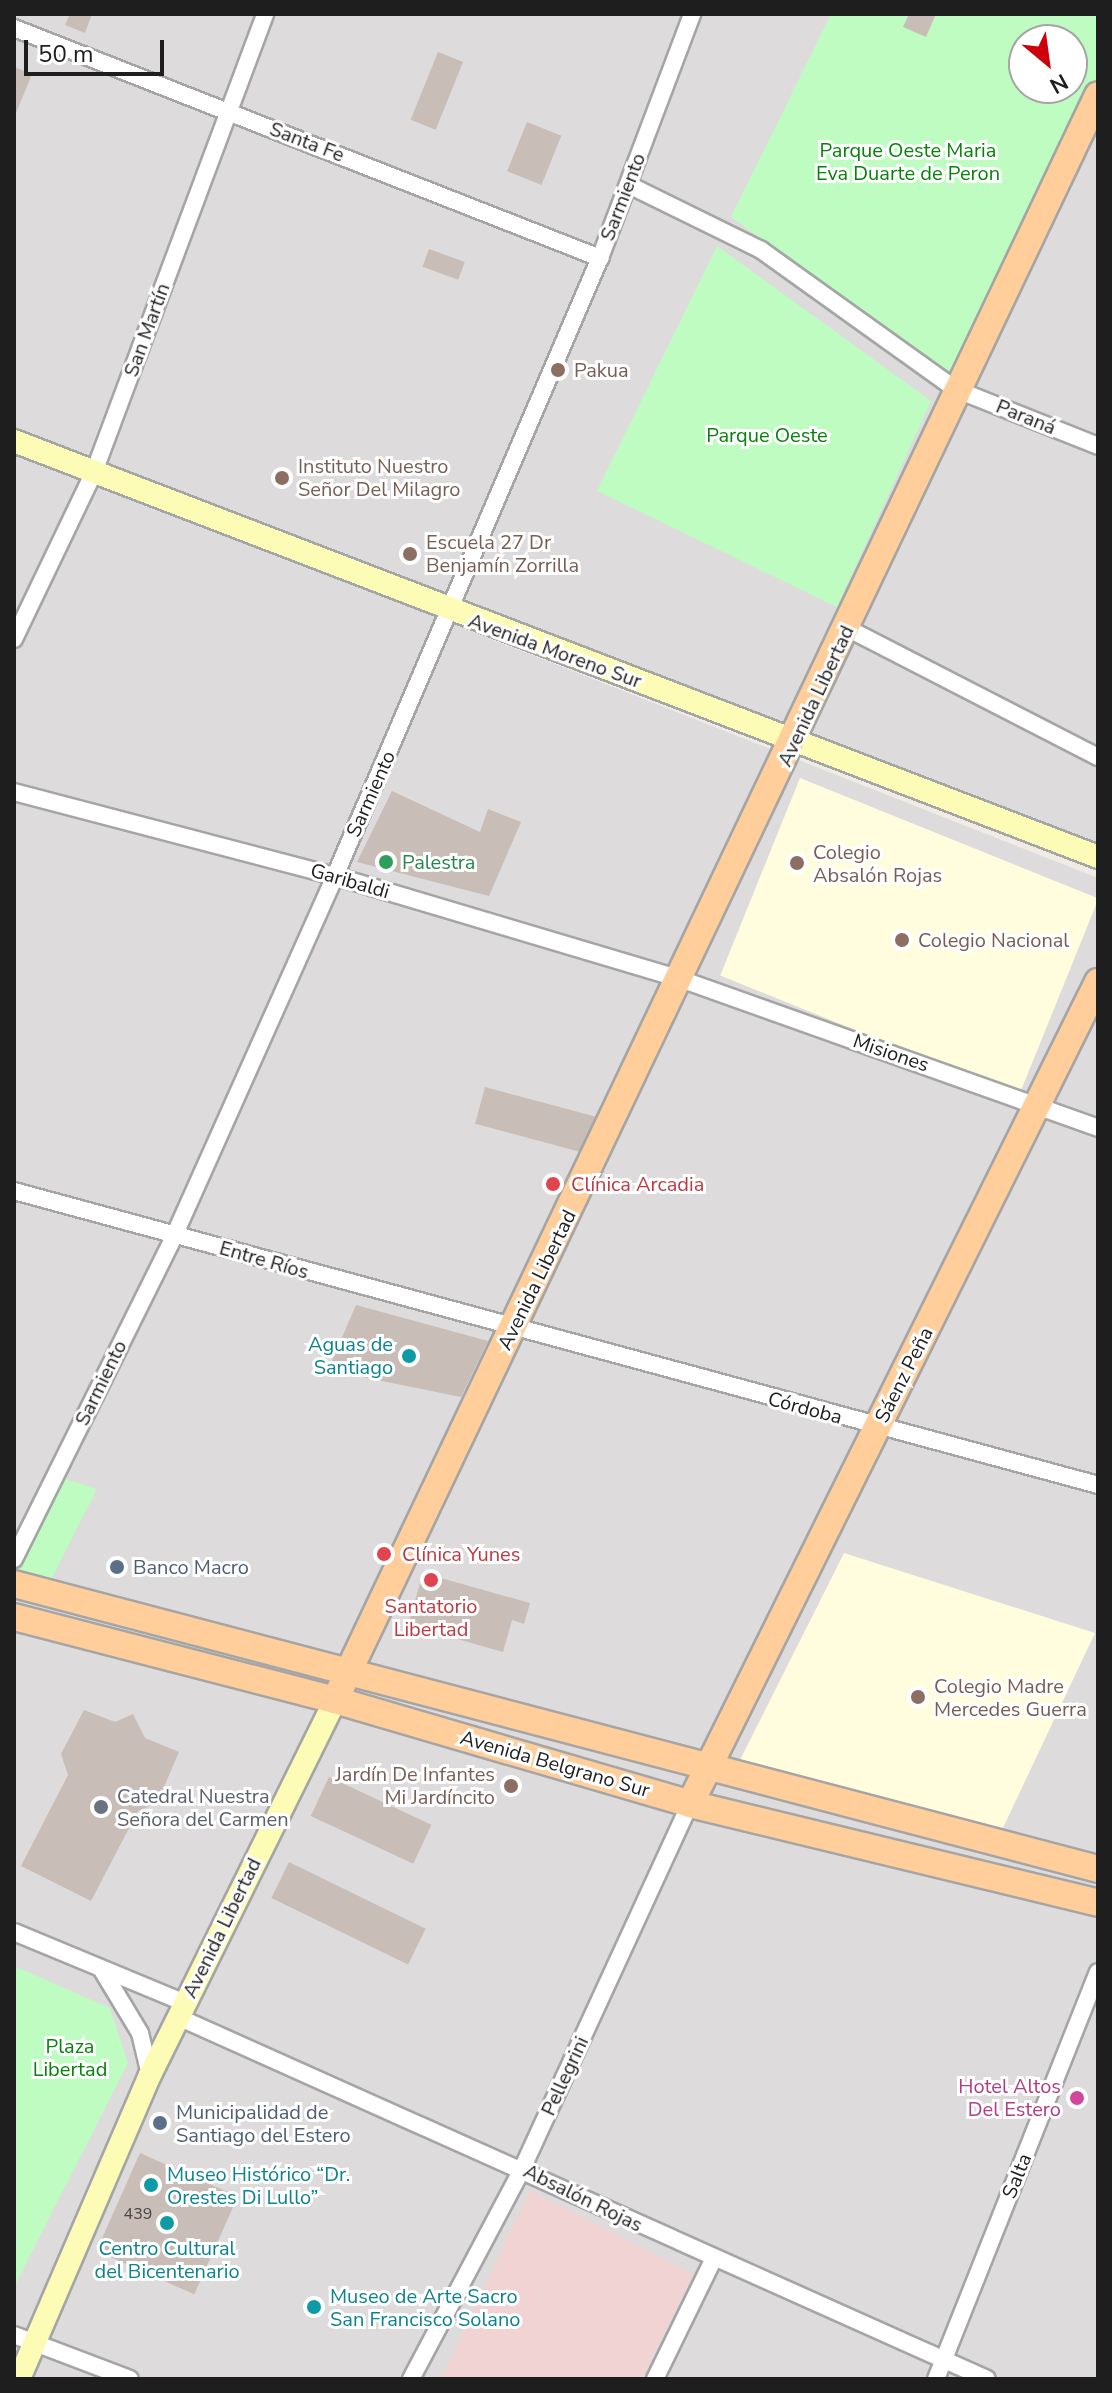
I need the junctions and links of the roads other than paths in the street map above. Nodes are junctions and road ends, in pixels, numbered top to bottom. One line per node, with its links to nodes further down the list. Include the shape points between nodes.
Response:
1 (265, 14): 5 (street, San Martín)
2 (692, 14): 6 (street, Sarmiento)
3 (14, 28): 5 (street, Santa Fe)
4 (1098, 95): 8 (main road, Avenida Libertad)
5 (228, 111): 7 (street, Santa Fe); 11 (street, San Martín)
6 (629, 185): 7 (street, Sarmiento); 8 (street, via 761,250)
7 (600, 258): 12 (street, Sarmiento)
8 (955, 389): 10 (street, Paraná); 13 (main road, Avenida Libertad)
9 (14, 441): 11 (street, Avenida Moreno Sur)
10 (1098, 446)
11 (94, 472): 12 (street, Avenida Moreno Sur); 14 (street, San Martín)
12 (451, 612): 15 (street, Avenida Moreno Sur); 19 (street, Sarmiento)
13 (847, 628): 15 (main road, Avenida Libertad); 16 (street)
14 (14, 639)
15 (796, 741): 18 (street, Avenida Moreno Sur); 20 (main road, Avenida Libertad)
16 (1098, 757)
17 (14, 792): 19 (street, Garibaldi)
18 (1098, 857)
19 (335, 876): 20 (street, Garibaldi); 25 (street, Sarmiento)
20 (683, 980): 22 (street, Misiones); 26 (main road, Avenida Libertad)
21 (1098, 982): 22 (main road, Sáenz Peña)
22 (1041, 1105): 23 (street, Misiones); 27 (main road, Sáenz Peña)
23 (1098, 1128)
24 (14, 1191): 25 (street, Entre Ríos)
25 (175, 1234): 26 (street, Entre Ríos); 29 (street, Sarmiento)
26 (512, 1332): 27 (street, Córdoba); 32 (main road, Avenida Libertad)
27 (878, 1427): 28 (street, Córdoba); 34 (main road, Sáenz Peña)
28 (1098, 1485)
29 (14, 1559)
30 (14, 1584): 32 (main road, Avenida Belgrano Sur)
31 (14, 1617): 33 (main road, Avenida Belgrano Sur)
32 (350, 1670): 33 (main road, Avenida Libertad); 34 (main road, Avenida Belgrano Sur)
33 (335, 1700): 35 (main road, Avenida Belgrano Sur); 41 (street, Avenida Libertad)
34 (705, 1766): 35 (main road, Pellegrini); 36 (main road, Avenida Belgrano Sur)
35 (690, 1804): 37 (main road, Avenida Belgrano Sur); 43 (street, Pellegrini)
36 (1098, 1869)
37 (1098, 1903)
38 (14, 1932): 39 (street, Absalón Rojas)
39 (102, 1970): 41 (street, Absalón Rojas); 42 (street, via 140,2033)
40 (1098, 1972): 46 (street, Salta)
41 (182, 2010): 42 (street, Avenida Libertad); 43 (street, Absalón Rojas)
42 (150, 2075): 45 (street, Avenida Libertad)
43 (522, 2169): 44 (street, Absalón Rojas); 49 (street, Pellegrini)
44 (712, 2262): 46 (street, Absalón Rojas); 50 (street)
45 (23, 2338): 47 (street, Avenida Libertad); 48 (street)
46 (945, 2359): 51 (street, Salta); 52 (street, Absalón Rojas)
47 (19, 2379)
48 (130, 2379)
49 (411, 2379)
50 (655, 2379)
51 (936, 2379)
52 (987, 2379)

